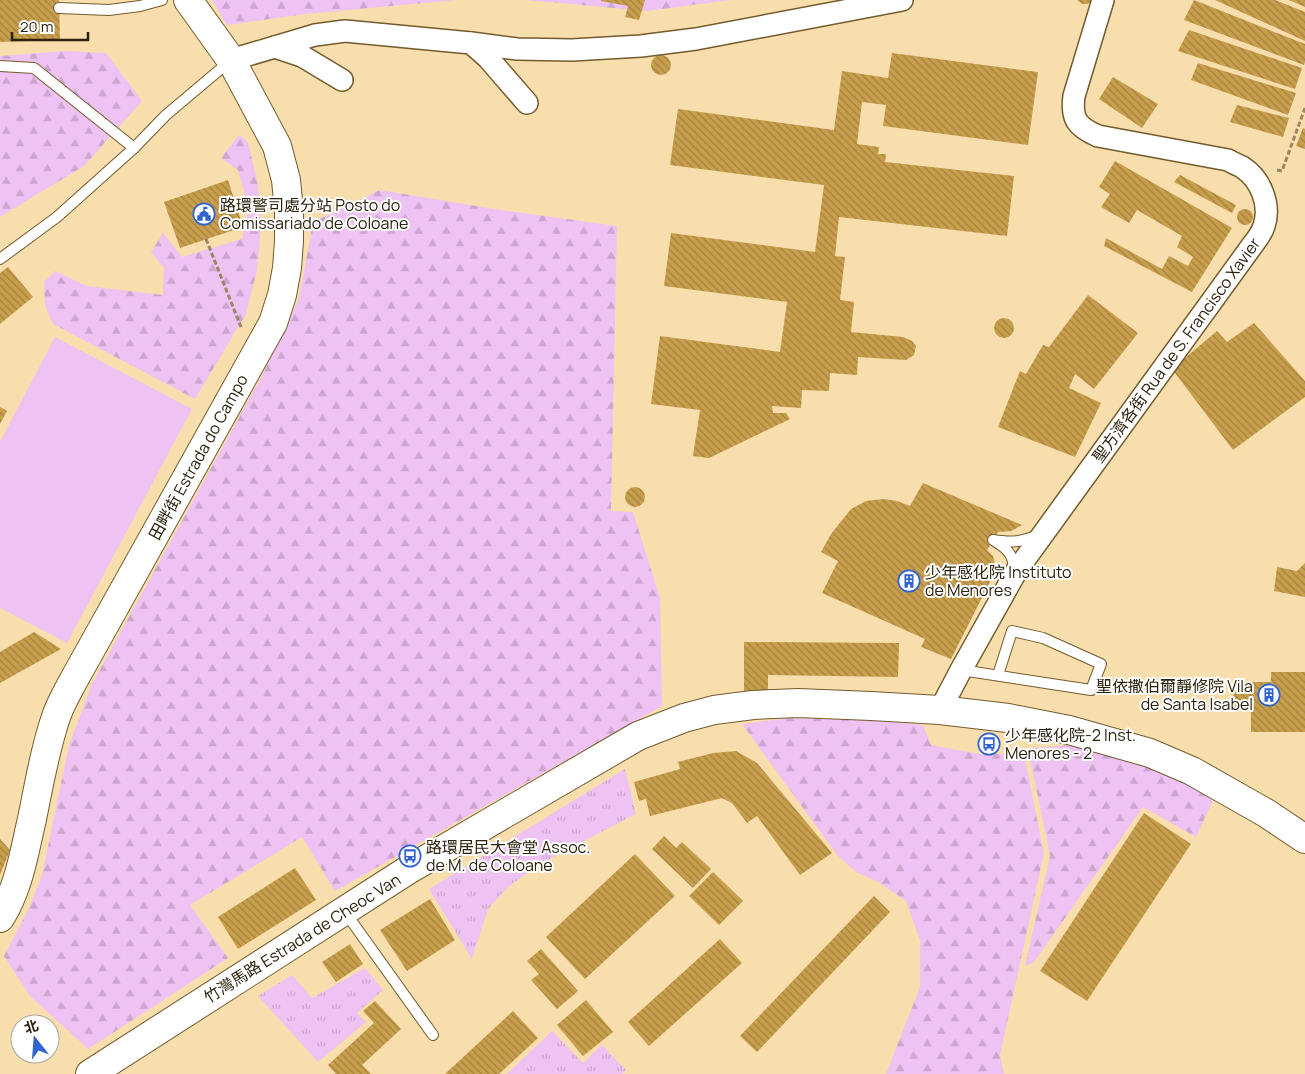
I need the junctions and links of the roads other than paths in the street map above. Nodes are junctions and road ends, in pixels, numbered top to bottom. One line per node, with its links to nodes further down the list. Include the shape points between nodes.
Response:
1 (162, 0): 5 (lane, via 110,10)
2 (188, 0): 8 (main road, 田畔街 Estrada do Campo)
3 (902, 0): 6 (street, via 696,39 641,46 572,50 517,49)
4 (1103, 0): 14 (street, 聖方濟各街 Rua de S. Francisco Xavier, via 1074,96 1072,109 1078,122 1085,130 1098,136 1228,160 1256,179 1267,210 1264,228 1254,243)
5 (59, 8)
6 (471, 43): 7 (street, via 344,31 315,35); 11 (street)
7 (275, 47): 8 (street); 10 (street, via 302,56)
8 (231, 60): 12 (lane, via 166,115); 21 (main road, 田畔街 Estrada do Campo, via 277,146 286,180 289,242 282,295 273,323 57,714 14,890)
9 (0, 66): 12 (lane, via 34,68)
10 (342, 80)
11 (527, 103)
12 (134, 148): 13 (lane, via 57,217)
13 (0, 258)
14 (1045, 530): 15 (street, 聖方濟各街 Rua de S. Francisco Xavier); 15 (lane, via 1015,542 993,540 1012,556)
15 (1014, 575): 16 (street, 聖方濟各街 Rua de S. Francisco Xavier)
16 (961, 670): 17 (lane); 18 (street, 聖方濟各街 Rua de S. Francisco Xavier)
17 (998, 676): 17 (lane, via 1012,631 1043,638 1101,664 1091,690)
18 (940, 710): 19 (main road, 竹灣馬路 Estrada de Cheoc Van, via 1008,718 1069,730 1150,752 1192,771); 20 (main road, 竹灣馬路 Estrada de Cheoc Van, via 798,703 714,710 684,718 638,736)
19 (1305, 839)
20 (344, 911): 22 (lane); 23 (main road, 竹灣馬路 Estrada de Cheoc Van)
21 (0, 918)
22 (433, 1035)
23 (90, 1074)

